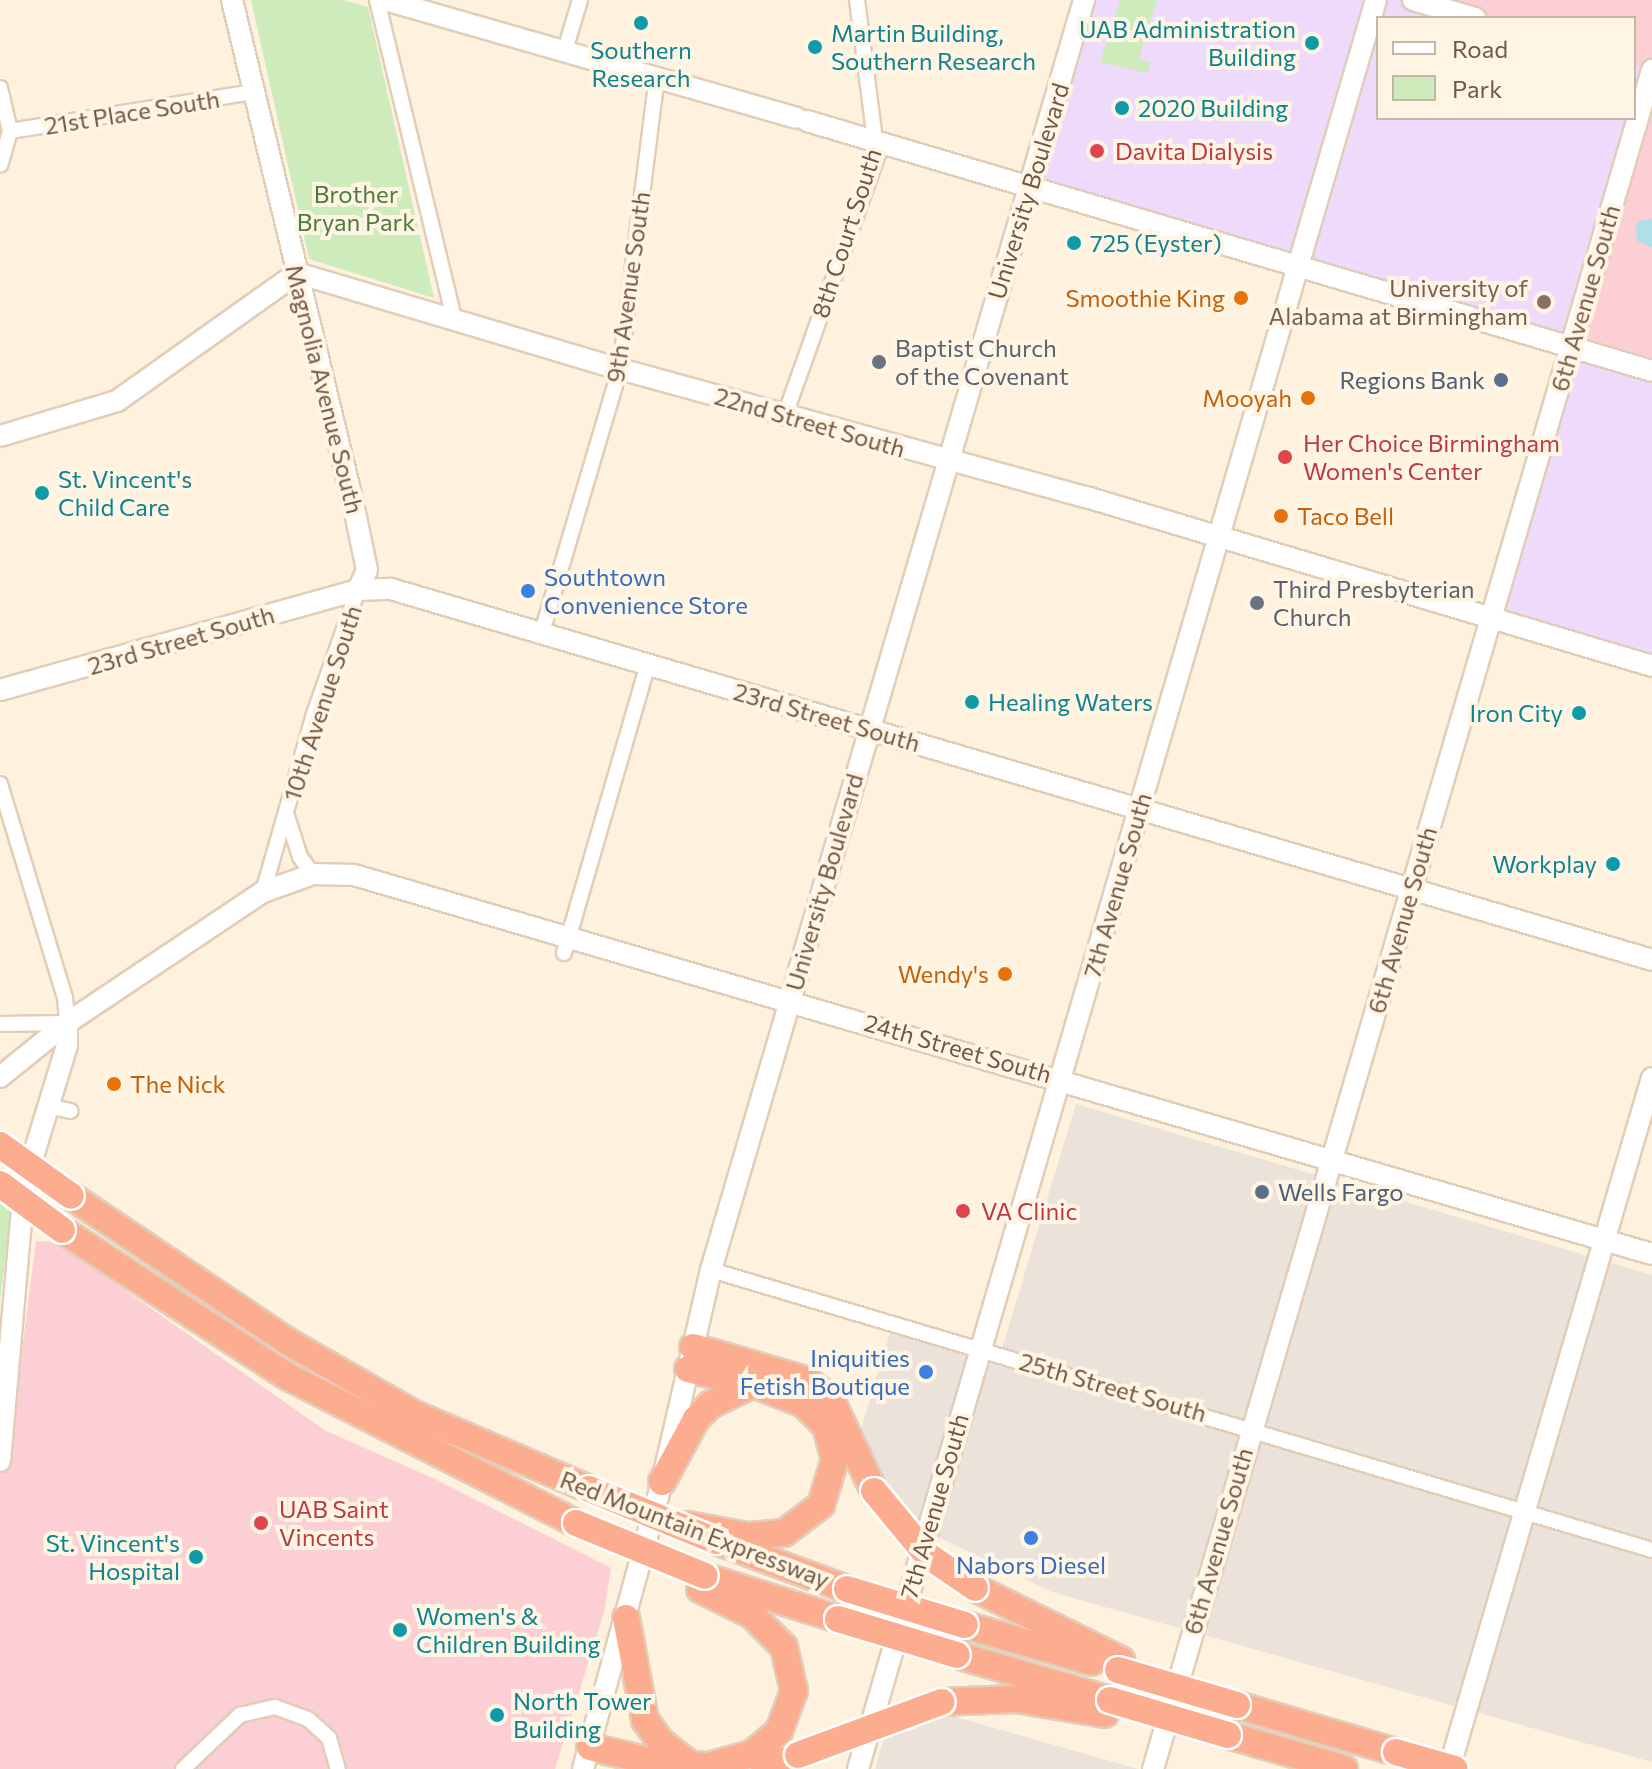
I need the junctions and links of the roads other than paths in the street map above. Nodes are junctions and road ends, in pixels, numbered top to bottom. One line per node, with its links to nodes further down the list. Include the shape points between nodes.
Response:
1 (232, 0): 14 (street, Magnolia Avenue South)
2 (377, 0): 21 (street)
3 (385, 0): 10 (street)
4 (580, 0): 10 (street)
5 (857, 0): 16 (street, 8th Court South)
6 (1084, 0): 18 (street, University Boulevard)
7 (1376, 0): 19 (street, 7th Avenue South)
8 (1413, 0): 9 (street)
9 (1468, 16)
10 (565, 50): 12 (street)
11 (1652, 71): 22 (street, 6th Avenue South)
12 (657, 77): 16 (street); 23 (street, 9th Avenue South)
13 (0, 88): 15 (street)
14 (254, 92): 15 (street, 21st Place South); 20 (street, Magnolia Avenue South)
15 (5, 127): 17 (street)
16 (877, 142): 18 (street); 25 (street, 8th Court South, via 877,156)
17 (0, 165)
18 (1030, 187): 19 (street); 27 (street, University Boulevard)
19 (1298, 264): 22 (street); 28 (street, 7th Avenue South)
20 (297, 273): 21 (street, 22nd Street South); 26 (street, via 117,401); 29 (street, Magnolia Avenue South, via 367,570)
21 (454, 319): 23 (street, 22nd Street South)
22 (1571, 347): 24 (street); 30 (street, 6th Avenue South)
23 (620, 369): 25 (street, 22nd Street South); 31 (street, 9th Avenue South)
24 (1652, 371)
25 (785, 415): 27 (street, 22nd Street South)
26 (0, 436)
27 (949, 461): 28 (street, 22nd Street South); 35 (street, University Boulevard)
28 (1218, 537): 30 (street, 22nd Street South); 37 (street, 7th Avenue South)
29 (358, 590): 31 (street, 23rd Street South, via 391,589); 34 (street, 23rd Street South); 38 (street, 10th Avenue South, via 314,714)
30 (1490, 619): 32 (street, 22nd Street South); 40 (street, 6th Avenue South)
31 (542, 632): 33 (street, 23rd Street South)
32 (1652, 666)
33 (647, 667): 35 (street, 23rd Street South); 42 (street)
34 (0, 690)
35 (868, 728): 37 (street, 23rd Street South); 44 (street, University Boulevard)
36 (0, 784): 45 (street, via 65,998)
37 (1139, 808): 40 (street, 23rd Street South); 49 (street, 7th Avenue South)
38 (287, 816): 39 (street, 10th Avenue South, via 300,857); 41 (street, 10th Avenue South)
39 (313, 874): 41 (street, 24th Street South); 42 (street, 24th Street South, via 375,878)
40 (1411, 889): 43 (street, 23rd Street South); 53 (street, 6th Avenue South)
41 (263, 892): 45 (street)
42 (566, 944): 44 (street, 24th Street South)
43 (1652, 960)
44 (791, 999): 49 (street, 24th Street South); 57 (street, University Boulevard)
45 (67, 1023): 46 (street); 47 (street); 50 (street, via 67,1045)
46 (0, 1024)
47 (0, 1077)
48 (1652, 1078): 55 (street)
49 (1061, 1079): 53 (street, 24th Street South); 58 (street, 7th Avenue South)
50 (47, 1106): 51 (street); 62 (street, via 24,1186)
51 (70, 1111)
52 (0, 1145): 65 (highway, Red Mountain Expressway, bridge, via 290,1343 399,1405 672,1523)
53 (1332, 1159): 55 (street, 24th Street South); 61 (street, 6th Avenue South)
54 (0, 1184): 67 (highway, Red Mountain Expressway, bridge, via 287,1376 525,1498 533,1511)
55 (1605, 1240): 56 (street, 24th Street South); 64 (street)
56 (1652, 1254)
57 (711, 1270): 58 (street, 25th Street South); 59 (street, University Boulevard)
58 (981, 1348): 61 (street, 25th Street South); 76 (street, 7th Avenue South)
59 (690, 1358): 60 (highway); 63 (street, University Boulevard); 69 (highway, bridge, via 806,1380 830,1398 874,1491 927,1555 975,1588)
60 (753, 1384): 63 (highway, via 710,1405 696,1419); 65 (highway, via 788,1394 816,1414 832,1442 832,1478 821,1505 797,1527 770,1536)
61 (1251, 1427): 64 (street, 25th Street South); 77 (street, 6th Avenue South)
62 (0, 1461)
63 (662, 1482): 68 (street, University Boulevard)
64 (1525, 1512): 66 (street, 25th Street South); 79 (street)
65 (717, 1535): 69 (highway, Red Mountain Expressway, bridge, via 847,1589)
66 (1652, 1550)
67 (703, 1582): 70 (highway, Red Mountain Expressway, bridge, via 957,1655); 72 (highway, via 772,1631 790,1663 794,1691 786,1719 760,1749 735,1762)
68 (626, 1618): 71 (street, University Boulevard); 72 (highway, via 645,1720 661,1742)
69 (1120, 1665): 79 (highway, bridge, via 1276,1707 1293,1721)
70 (1108, 1707): 75 (highway, bridge, via 1016,1699 941,1702); 78 (highway, Red Mountain Expressway, bridge, via 1189,1723)
71 (591, 1762): 72 (highway)
72 (690, 1765)
73 (183, 1769): 74 (street, via 240,1715 275,1707 308,1719 329,1738)
74 (338, 1769)
75 (764, 1769)
76 (858, 1769)
77 (1153, 1769)
78 (1344, 1769)
79 (1452, 1769)

